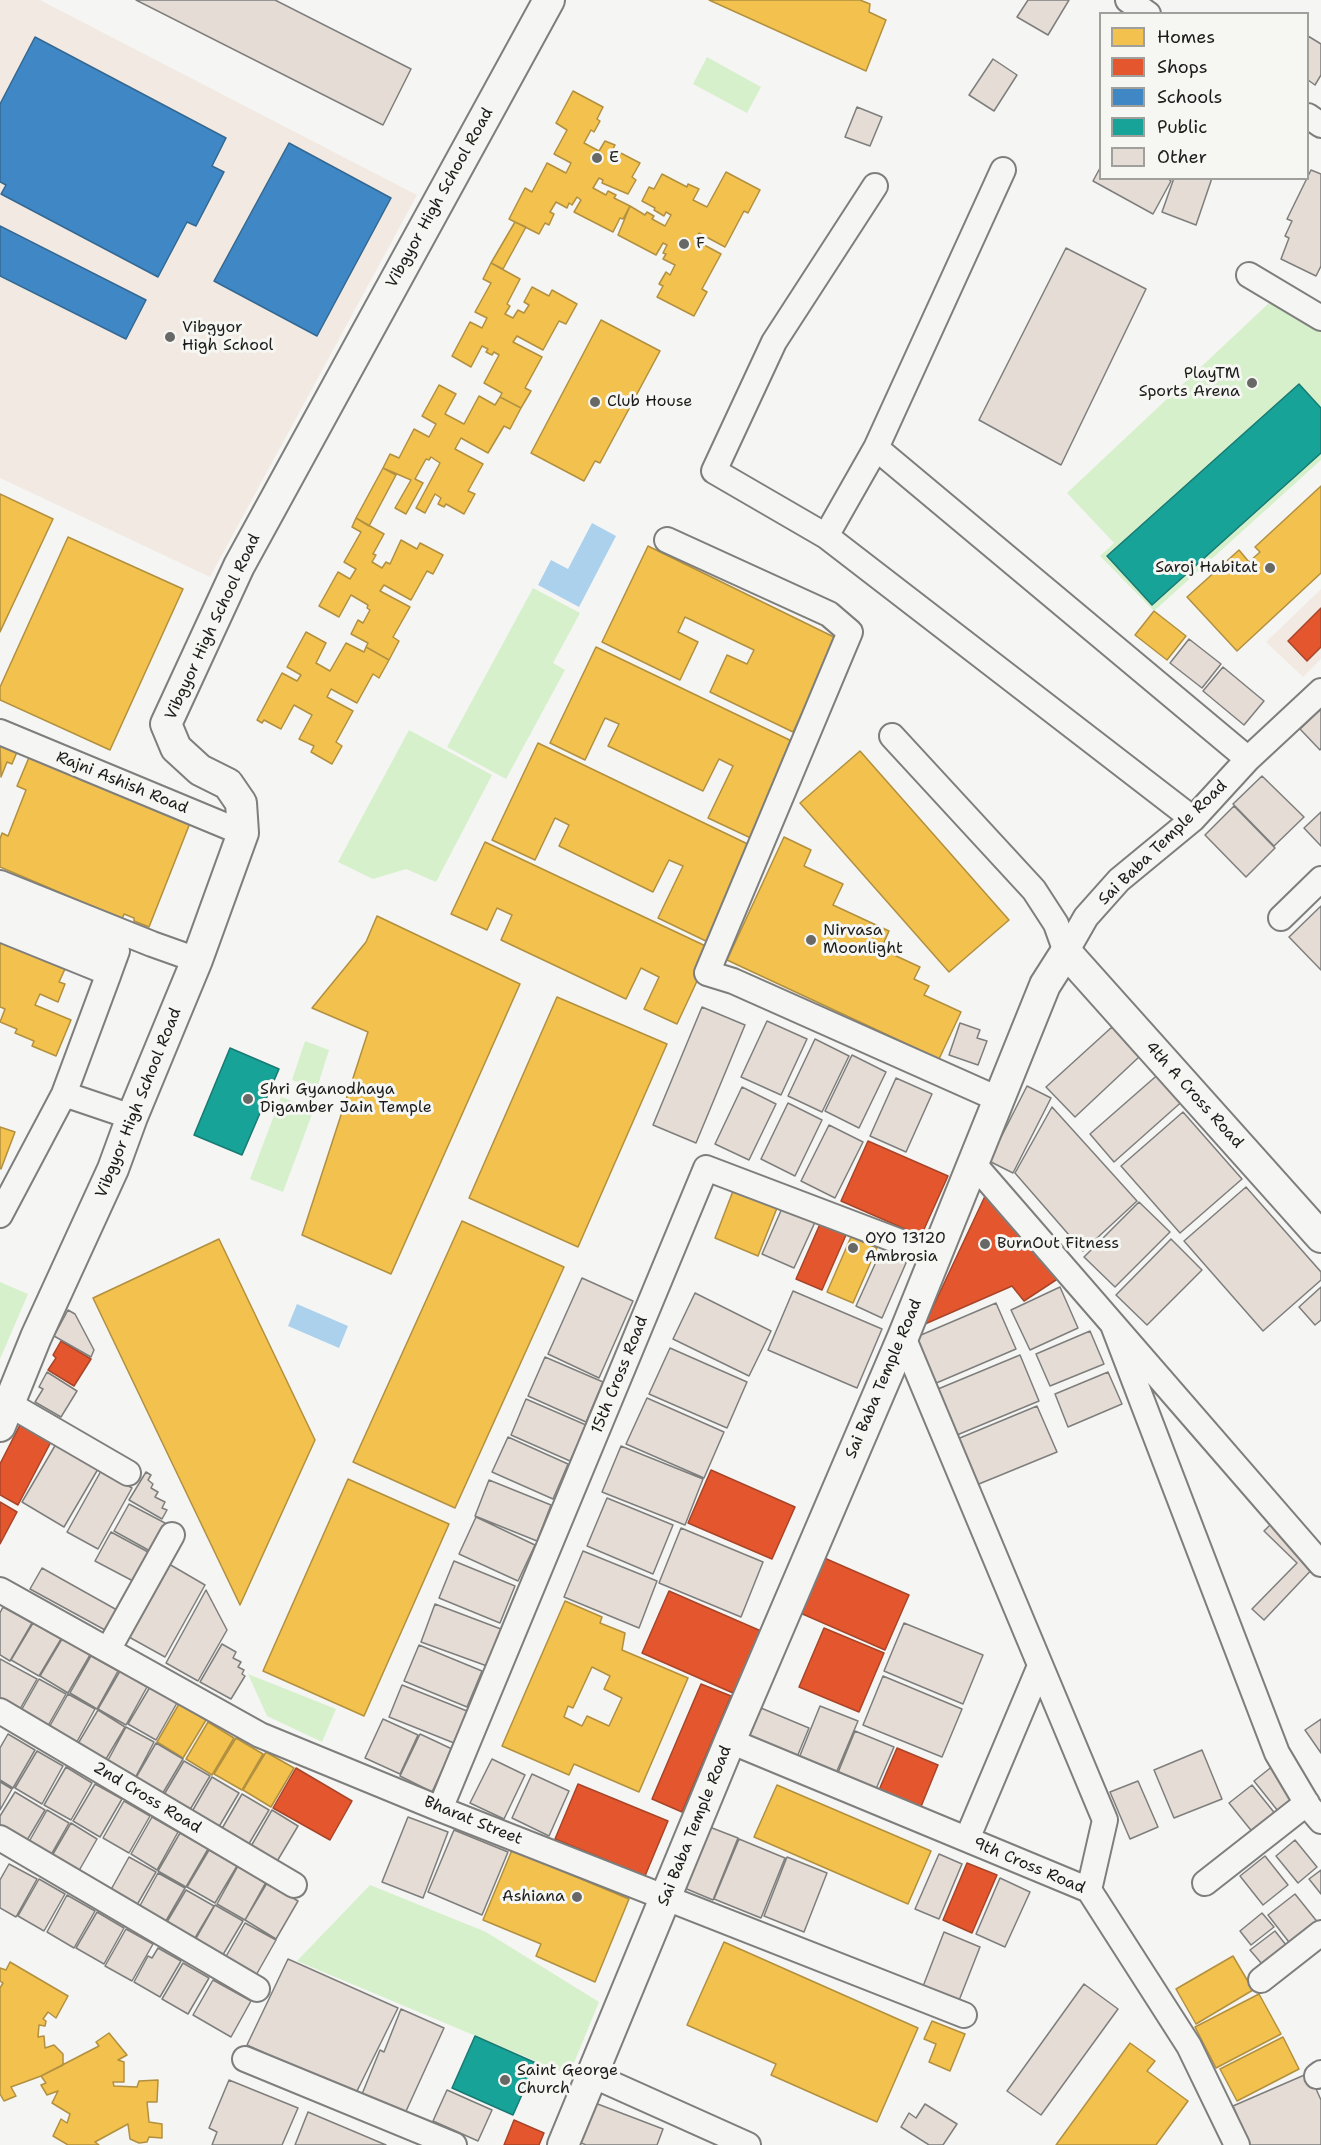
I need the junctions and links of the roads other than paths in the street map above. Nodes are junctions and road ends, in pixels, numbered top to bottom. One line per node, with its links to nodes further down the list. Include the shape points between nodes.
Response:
1 (549, 0): 16 (street, Vibgyor High School Road, via 239,566 166,724 176,748 200,770 228,784 241,803)
2 (1128, 0): 3 (street)
3 (1145, 12)
4 (1003, 170): 8 (street)
5 (874, 186): 9 (street, via 774,342 714,471)
6 (1249, 275): 7 (street)
7 (1321, 318)
8 (876, 448): 9 (street); 14 (street)
9 (826, 536): 15 (street)
10 (667, 540): 26 (street, via 829,614 850,632 707,973 734,981)
11 (1321, 691): 14 (street, Sai Baba Temple Road)
12 (0, 732): 16 (street, Rajni Ashish Road)
13 (892, 736): 22 (street, via 1034,890 1056,924)
14 (1248, 759): 15 (street, Sai Baba Temple Road)
15 (1193, 819): 22 (street, Sai Baba Temple Road, via 1119,880 1086,917)
16 (243, 833): 23 (street, Vibgyor High School Road)
17 (1321, 879): 20 (street)
18 (0, 883): 23 (street)
19 (0, 904): 24 (street, via 117,951)
20 (1281, 918)
21 (0, 929): 24 (street)
22 (1066, 952): 26 (street, Sai Baba Temple Road, via 1045,985); 30 (street, 4th A Cross Road)
23 (197, 960): 27 (street, Vibgyor High School Road)
24 (109, 973): 25 (street)
25 (64, 1094): 27 (street); 29 (street)
26 (998, 1099): 28 (street, Sai Baba Temple Road)
27 (132, 1117): 34 (street, Vibgyor High School Road)
28 (973, 1163): 31 (street, Sai Baba Temple Road); 32 (street)
29 (0, 1215)
30 (1321, 1238)
31 (935, 1255): 33 (street, Sai Baba Temple Road); 43 (street, 15th Cross Road, via 705,1168)
32 (1113, 1325): 37 (street); 44 (street, via 1277,1753)
33 (903, 1337): 40 (street); 42 (street, Sai Baba Temple Road)
34 (5, 1415): 35 (street)
35 (128, 1473)
36 (172, 1535): 39 (street)
37 (1321, 1564)
38 (0, 1590): 39 (street, Bharat Street)
39 (108, 1650): 43 (street, Bharat Street, via 260,1735)
40 (1040, 1666): 46 (street); 49 (street, via 1105,1820)
41 (0, 1711): 48 (street, 2nd Cross Road)
42 (730, 1741): 46 (street, 9th Cross Road); 50 (street, Sai Baba Temple Road)
43 (440, 1809): 50 (street, Bharat Street)
44 (1314, 1812): 47 (street)
45 (0, 1838): 53 (street)
46 (967, 1839): 49 (street, 9th Cross Road)
47 (1205, 1883)
48 (294, 1886)
49 (1089, 1890): 60 (street, 9th Cross Road, via 1189,2046)
50 (665, 1898): 54 (street, Bharat Street); 56 (street, Sai Baba Temple Road)
51 (1321, 1933): 52 (street)
52 (1261, 1980)
53 (257, 1989)
54 (964, 2015)
55 (245, 2059): 57 (street)
56 (592, 2074): 58 (street, Sai Baba Temple Road); 59 (street)
57 (454, 2145)
58 (563, 2145)
59 (748, 2145)
60 (1237, 2145)

